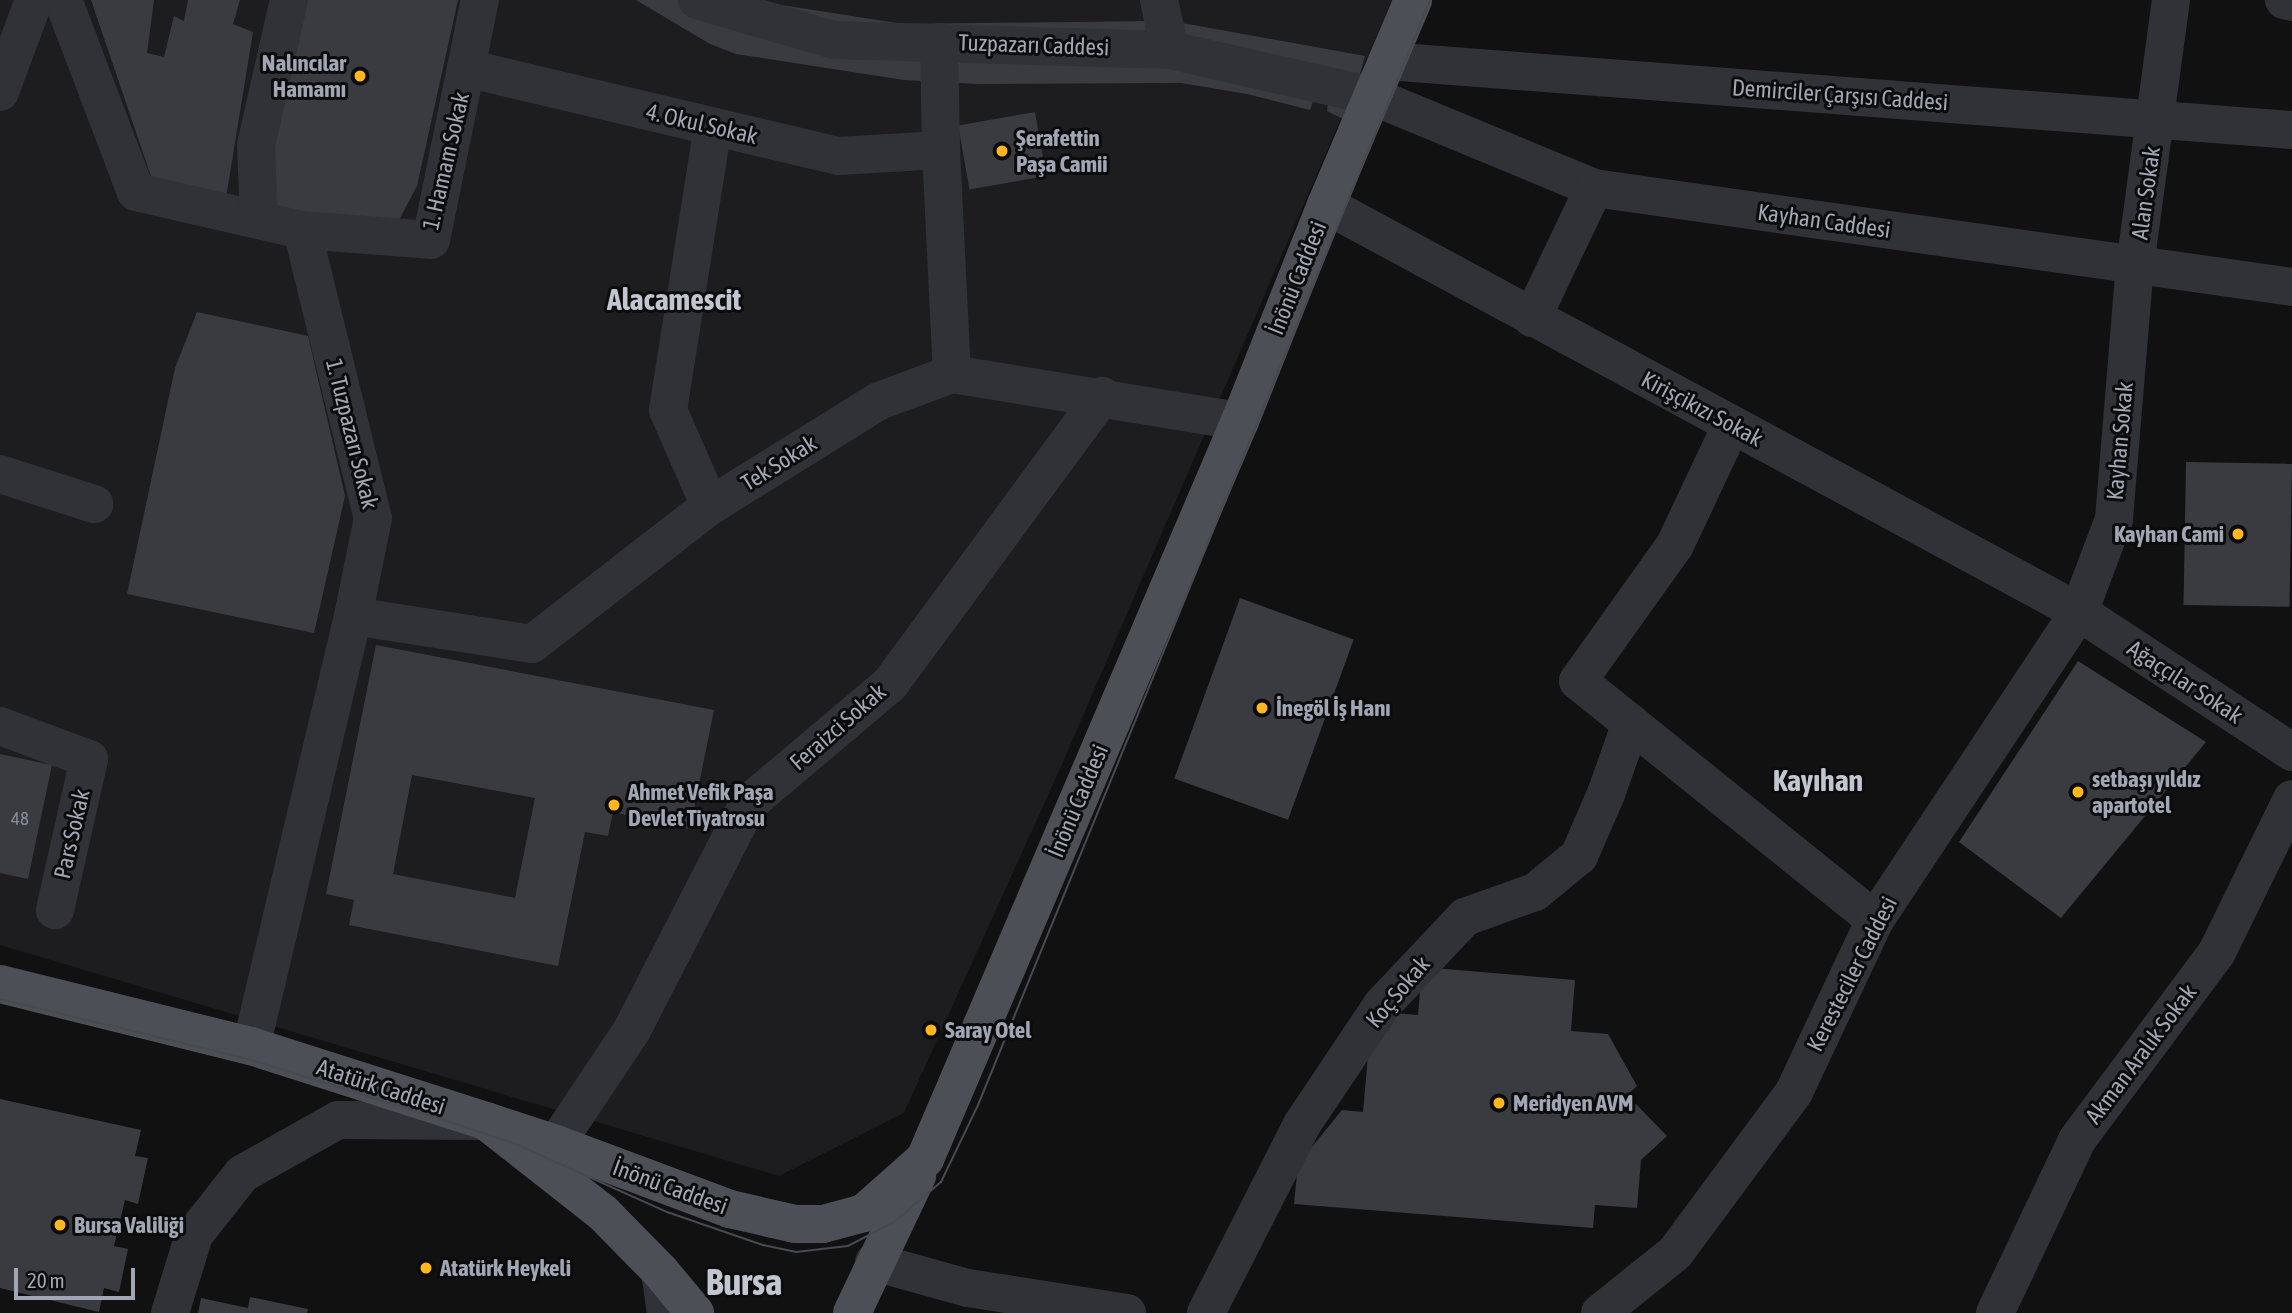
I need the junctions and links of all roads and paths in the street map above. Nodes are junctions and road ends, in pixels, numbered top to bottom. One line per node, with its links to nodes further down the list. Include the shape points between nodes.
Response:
1 (34, 0): 16 (street)
2 (63, 0): 24 (street, via 136,192)
3 (289, 0): 24 (street, via 256,145)
4 (480, 0): 15 (street, 1. Hamam Sokak)
5 (697, 0): 11 (street, Tuzpazarı Caddesi)
6 (1159, 0): 13 (street)
7 (1413, 0): 14 (main road, İnönü Caddesi)
8 (2171, 0): 18 (street, Alan Sokak)
9 (2284, 0): 10 (street)
10 (2292, 2)
11 (787, 13): 12 (street, Tuzpazarı Caddesi, via 834,40)
12 (939, 42): 13 (street, Tuzpazarı Caddesi); 21 (street)
13 (1170, 50): 17 (street, Tuzpazarı Caddesi)
14 (1387, 61): 17 (main road, İnönü Caddesi); 18 (street, Demirciler Çarşısı Caddesi)
15 (466, 68): 19 (street, 4. Okul Sokak); 25 (street, 1. Hamam Sokak, via 431,240)
16 (0, 92)
17 (1372, 96): 22 (street, Kayhan Caddesi); 23 (main road, İnönü Caddesi)
18 (2156, 120): 20 (street, Demirciler Çarşısı Caddesi); 26 (street, Alan Sokak)
19 (713, 127): 21 (street, 4. Okul Sokak, via 838,156); 35 (street, via 668,410)
20 (2292, 130)
21 (941, 149): 29 (street)
22 (1594, 188): 26 (street, Kayhan Caddesi); 28 (street)
23 (1326, 205): 28 (street, Kirişçikızı Sokak); 31 (main road, İnönü Caddesi)
24 (258, 220): 25 (street)
25 (302, 230): 37 (street, 1. Tuzpazarı Sokak, via 373,517)
26 (2135, 265): 27 (street, Kayhan Caddesi); 36 (street, Kayhan Sokak, via 2114,519)
27 (2292, 287)
28 (1532, 317): 32 (street, Kirişçikızı Sokak)
29 (952, 373): 30 (street, Tek Sokak); 35 (street, Tek Sokak, via 879,401)
30 (1102, 396): 31 (street, Tek Sokak); 47 (street, Feraizci Sokak, via 890,684 748,804 632,1030)
31 (1240, 421): 48 (main road, İnönü Caddesi)
32 (1731, 426): 36 (street, Kirişçikızı Sokak); 38 (street, via 1675,545 1578,681)
33 (0, 474): 34 (street)
34 (94, 504)
35 (709, 506): 37 (street, Tek Sokak, via 532,644)
36 (2079, 611): 40 (street, Ağaççılar Sokak); 43 (street, Keresteciler Caddesi)
37 (353, 616): 45 (street, 1. Tuzpazarı Sokak)
38 (1631, 723): 43 (street); 57 (street, Koç Sokak, via 1579,856 1535,892 1465,917 1382,1005 1303,1123)
39 (0, 726): 42 (street, Pars Sokak, via 89,759)
40 (2292, 752)
41 (2292, 799): 58 (street, Akman Aralık Sokak, via 2217,951 2077,1140)
42 (55, 909)
43 (1875, 920): 51 (street, Keresteciler Caddesi, via 1794,1091 1675,1253)
44 (0, 984): 45 (main road, Atatürk Caddesi)
45 (251, 1046): 46 (main road, Atatürk Caddesi)
46 (486, 1121): 47 (main road, İnönü Caddesi); 50 (main road, Atatürk Caddesi, via 603,1213); 52 (street, via 338,1120 242,1174 194,1235)
47 (556, 1143): 48 (main road, İnönü Caddesi, via 730,1209 795,1224 822,1224 864,1213)
48 (925, 1159): 49 (main road)
49 (874, 1262): 55 (main road); 56 (street, via 968,1288)
50 (660, 1271): 53 (street); 54 (main road, Atatürk Caddesi)
51 (1604, 1312)
52 (170, 1313)
53 (666, 1313)
54 (695, 1313)
55 (852, 1313)
56 (1127, 1313)
57 (1206, 1313)
58 (1995, 1313)

